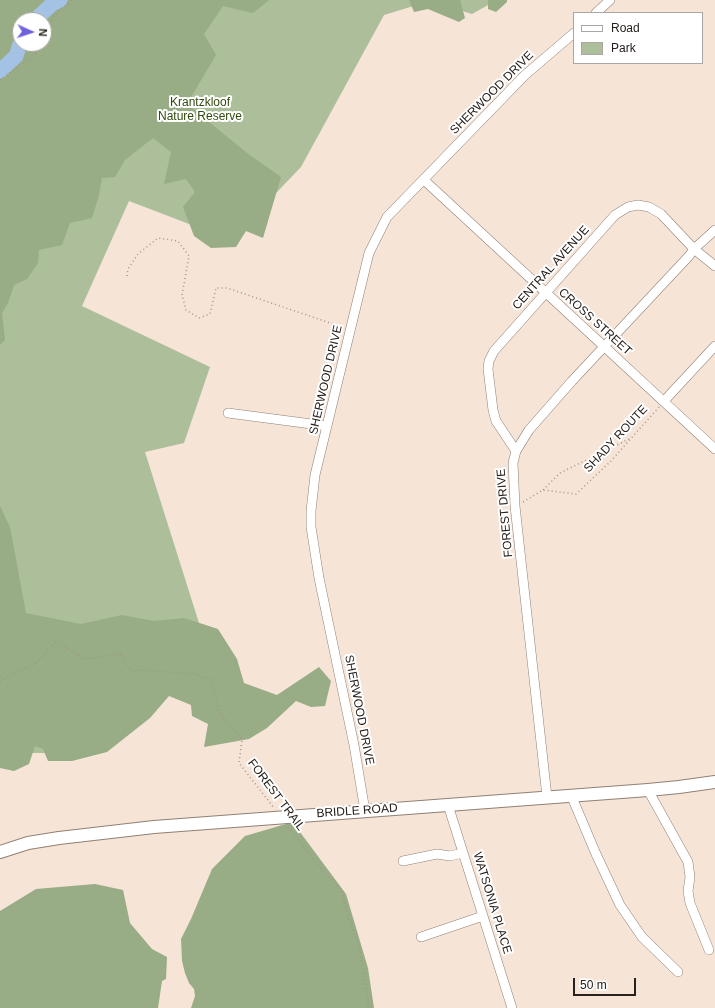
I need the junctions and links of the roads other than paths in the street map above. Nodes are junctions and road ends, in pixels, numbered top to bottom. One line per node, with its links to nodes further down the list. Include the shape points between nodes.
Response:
1 (610, 0): 2 (street)
2 (597, 12)
3 (573, 34): 4 (street, SHERWOOD DRIVE, via 525,75)
4 (424, 180): 8 (street, CROSS STREET); 13 (street, SHERWOOD DRIVE, via 387,217 369,253)
5 (715, 230): 6 (street, FOREST DRIVE)
6 (694, 249): 7 (street, CENTRAL AVENUE); 8 (street, CENTRAL AVENUE, via 661,214 649,207 628,207 616,215); 10 (street, FOREST DRIVE)
7 (715, 266)
8 (545, 293): 10 (street, CROSS STREET); 15 (street, CENTRAL AVENUE, via 494,351 489,361 496,421)
9 (715, 346): 11 (street)
10 (604, 347): 11 (street, CROSS STREET); 15 (street, FOREST DRIVE, via 529,430)
11 (664, 401): 14 (street, CROSS STREET)
12 (228, 413): 13 (street)
13 (327, 426): 21 (street, SHERWOOD DRIVE, via 312,492 311,527)
14 (715, 449)
15 (516, 451): 19 (street, FOREST DRIVE, via 513,463 515,506)
16 (715, 782): 17 (main road, BRIDLE ROAD)
17 (648, 790): 18 (main road, BRIDLE ROAD); 27 (street, via 688,862 690,903)
18 (572, 796): 19 (main road, BRIDLE ROAD); 28 (street, via 620,905 642,937)
19 (547, 797): 20 (main road, BRIDLE ROAD)
20 (448, 805): 21 (main road, BRIDLE ROAD); 23 (street, WATSONIA PLACE)
21 (365, 811): 22 (main road, BRIDLE ROAD, via 154,827 28,843)
22 (0, 852)
23 (463, 853): 24 (street, via 450,856 437,854); 25 (street, WATSONIA PLACE)
24 (403, 861)
25 (483, 916): 26 (street); 29 (street, WATSONIA PLACE)
26 (421, 937)
27 (709, 950)
28 (678, 972)
29 (512, 1008)

